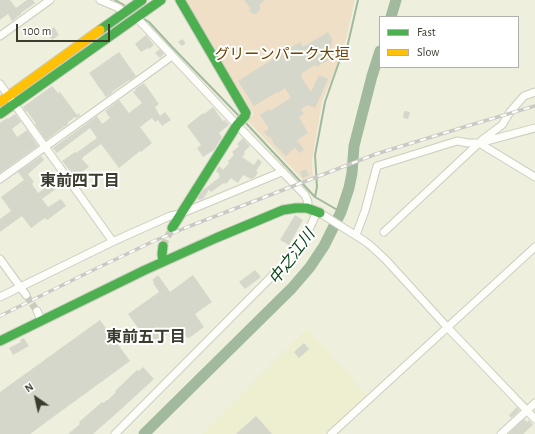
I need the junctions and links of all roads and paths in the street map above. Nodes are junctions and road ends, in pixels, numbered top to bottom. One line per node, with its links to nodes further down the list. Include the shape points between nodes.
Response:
1 (50, 0): 8 (street)
2 (100, 0): 6 (street, via 119,8)
3 (142, 0): 6 (street)
4 (161, 0): 7 (street)
5 (180, 0): 15 (street, via 246,111)
6 (123, 13): 12 (street)
7 (136, 17): 9 (street); 12 (street)
8 (0, 36)
9 (172, 56): 15 (street); 18 (street)
10 (0, 84): 12 (street)
11 (535, 92): 17 (street, via 524,96 502,125)
12 (11, 100): 13 (street); 14 (street); 18 (street)
13 (0, 102)
14 (0, 114)
15 (240, 121): 19 (street); 24 (street)
16 (535, 128): 17 (street)
17 (479, 143): 20 (street); 26 (street); 27 (street, via 457,141 377,166 366,212)
18 (45, 147): 21 (street); 28 (street)
19 (282, 172): 22 (street, via 305,195); 24 (street)
20 (535, 177)
21 (0, 179)
22 (307, 208): 23 (street); 32 (street, via 283,210)
23 (318, 212): 27 (street); 43 (street, via 305,238 290,258)
24 (180, 214): 25 (street); 28 (street)
25 (172, 228)
26 (384, 232)
27 (353, 234): 38 (street, via 386,260)
28 (112, 242): 33 (street)
29 (163, 246): 32 (street)
30 (535, 247): 38 (street)
31 (0, 258): 33 (street)
32 (163, 261): 37 (street)
33 (21, 287): 34 (street); 35 (street)
34 (26, 295)
35 (0, 297)
36 (37, 311): 37 (street)
37 (41, 320): 39 (street)
38 (448, 328): 41 (street); 44 (street)
39 (0, 340)
40 (535, 403): 41 (street)
41 (527, 411): 42 (street); 45 (street)
42 (535, 419)
43 (115, 434)
44 (331, 434)
45 (501, 434)

